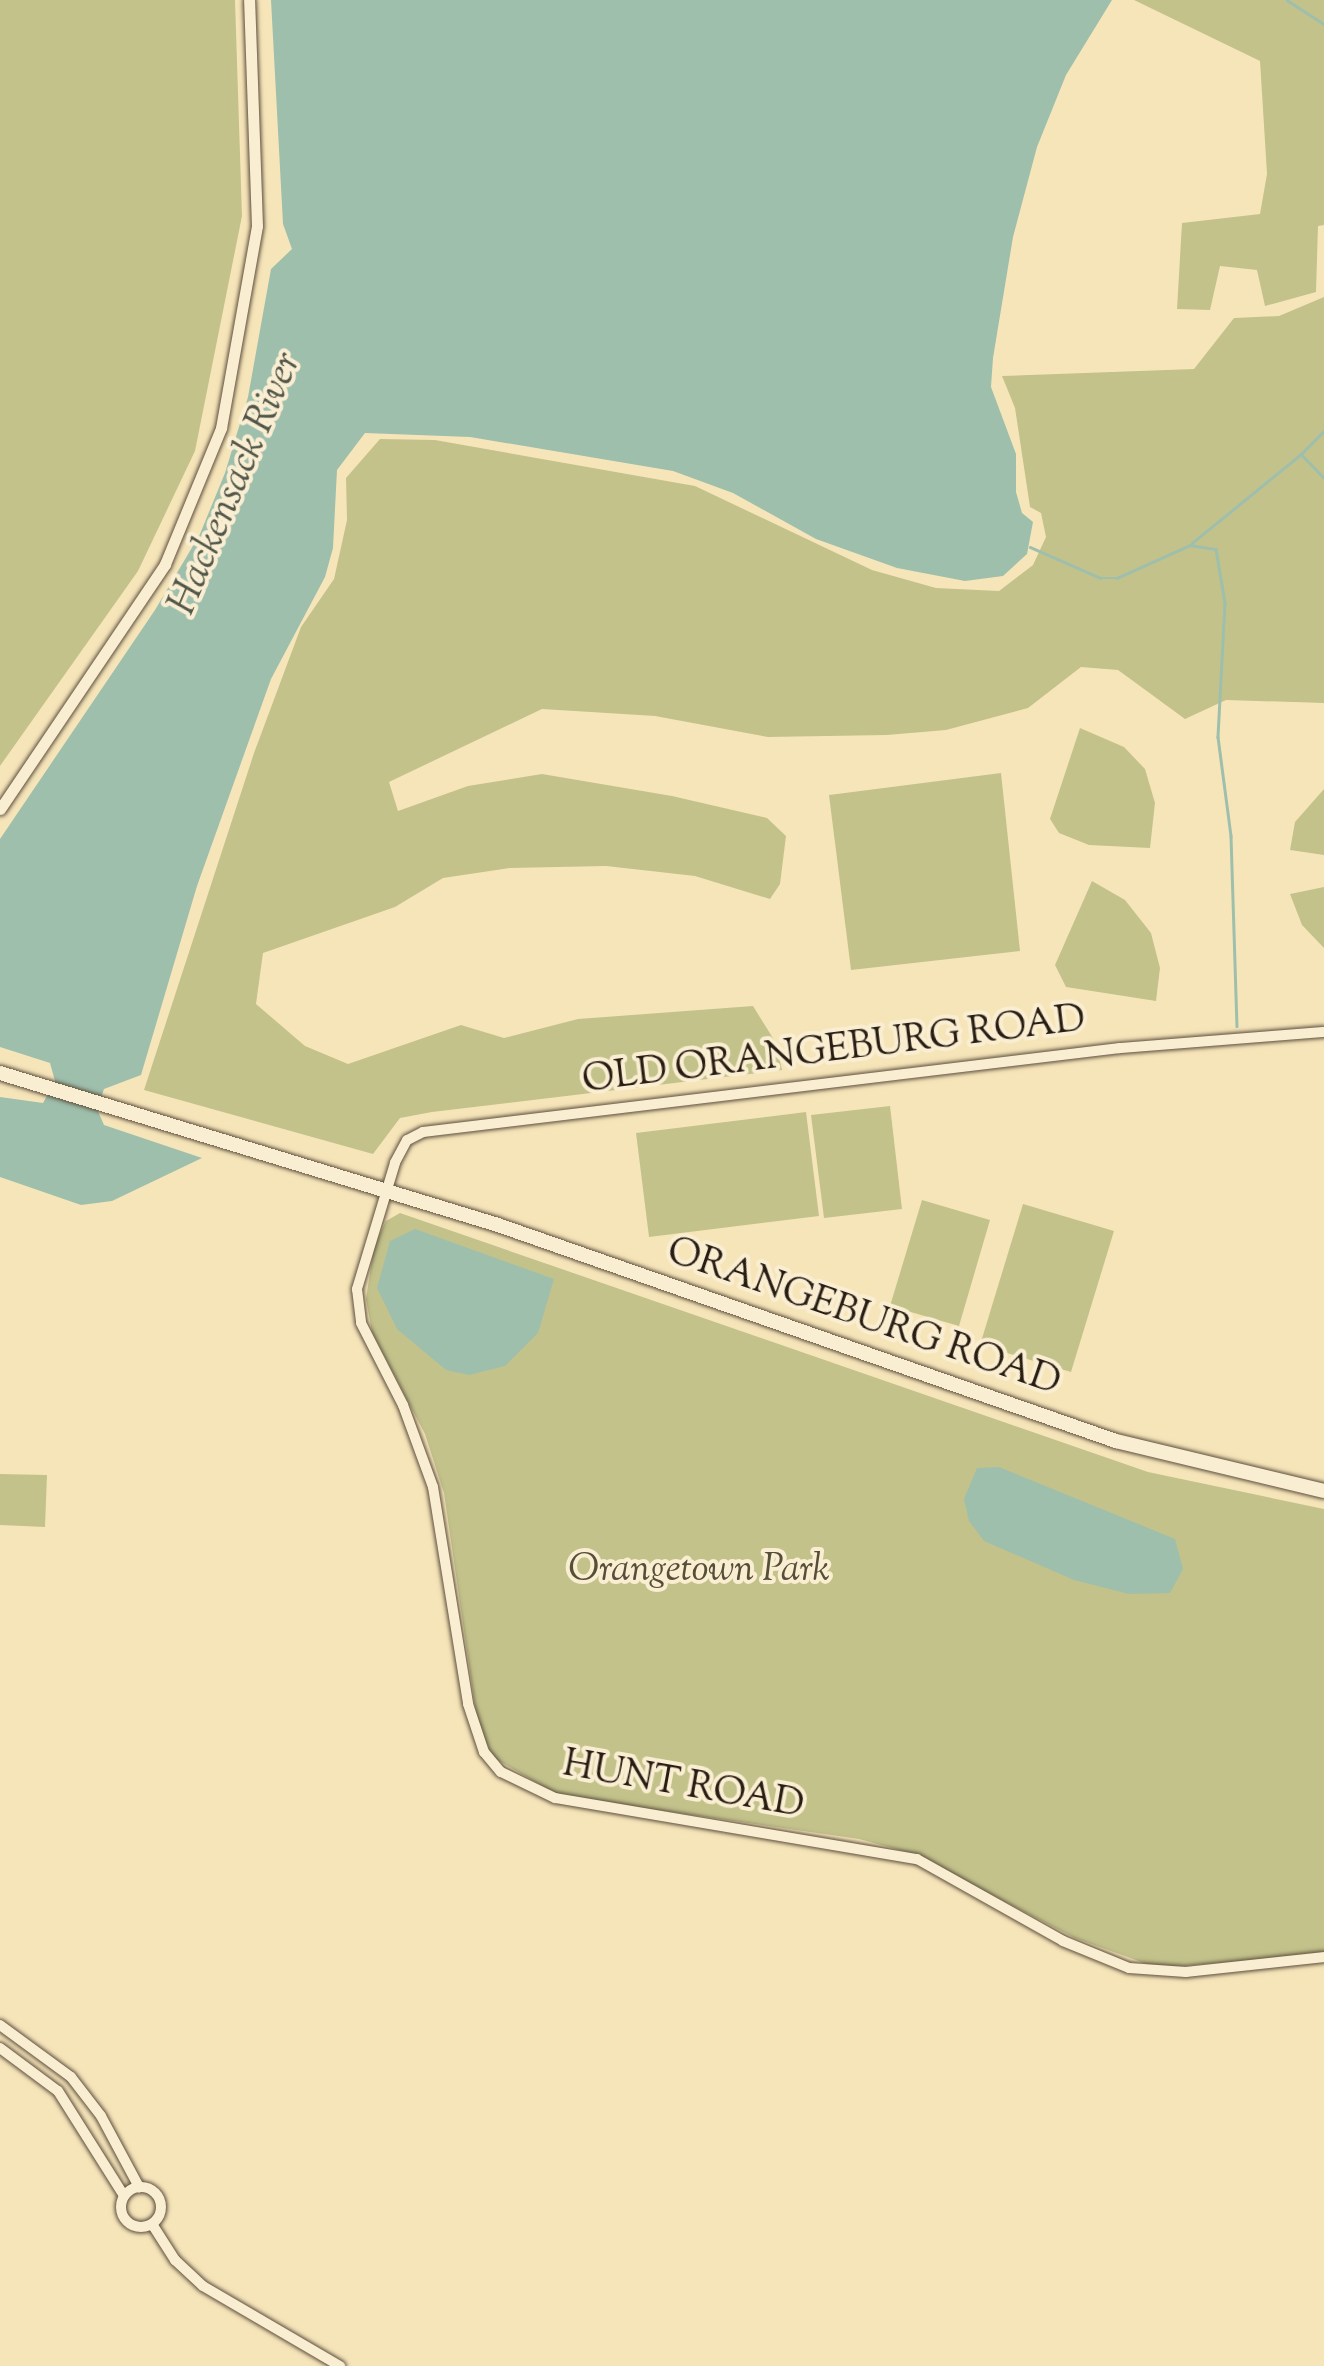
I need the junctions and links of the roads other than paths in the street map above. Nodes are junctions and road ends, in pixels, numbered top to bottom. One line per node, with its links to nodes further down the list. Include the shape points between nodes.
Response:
1 (249, 0): 2 (street, via 257,226 221,428 165,564)
2 (0, 809)
3 (1324, 1032): 5 (street, OLD ORANGEBURG ROAD, via 1141,1046 442,1128 408,1140)
4 (0, 1073): 5 (main road, ORANGEBURG ROAD)
5 (386, 1190): 6 (main road, ORANGEBURG ROAD, via 1099,1436); 7 (street, HUNT ROAD, via 360,1270 358,1308 434,1488 468,1704 484,1752 501,1772 569,1801 917,1859 1062,1941 1128,1968 1154,1973)
6 (1324, 1491)
7 (1324, 1957)
8 (0, 2026): 10 (street)
9 (0, 2048): 11 (street)
10 (68, 2075): 11 (street); 12 (street)
11 (55, 2088): 13 (street)
12 (112, 2136): 13 (street); 14 (street)
13 (96, 2144): 15 (street)
14 (139, 2187): 15 (street); 16 (street, via 160,2202)
15 (124, 2196): 16 (street, via 125,2220 136,2227)
16 (152, 2224): 17 (street, via 203,2286)
17 (340, 2366)

